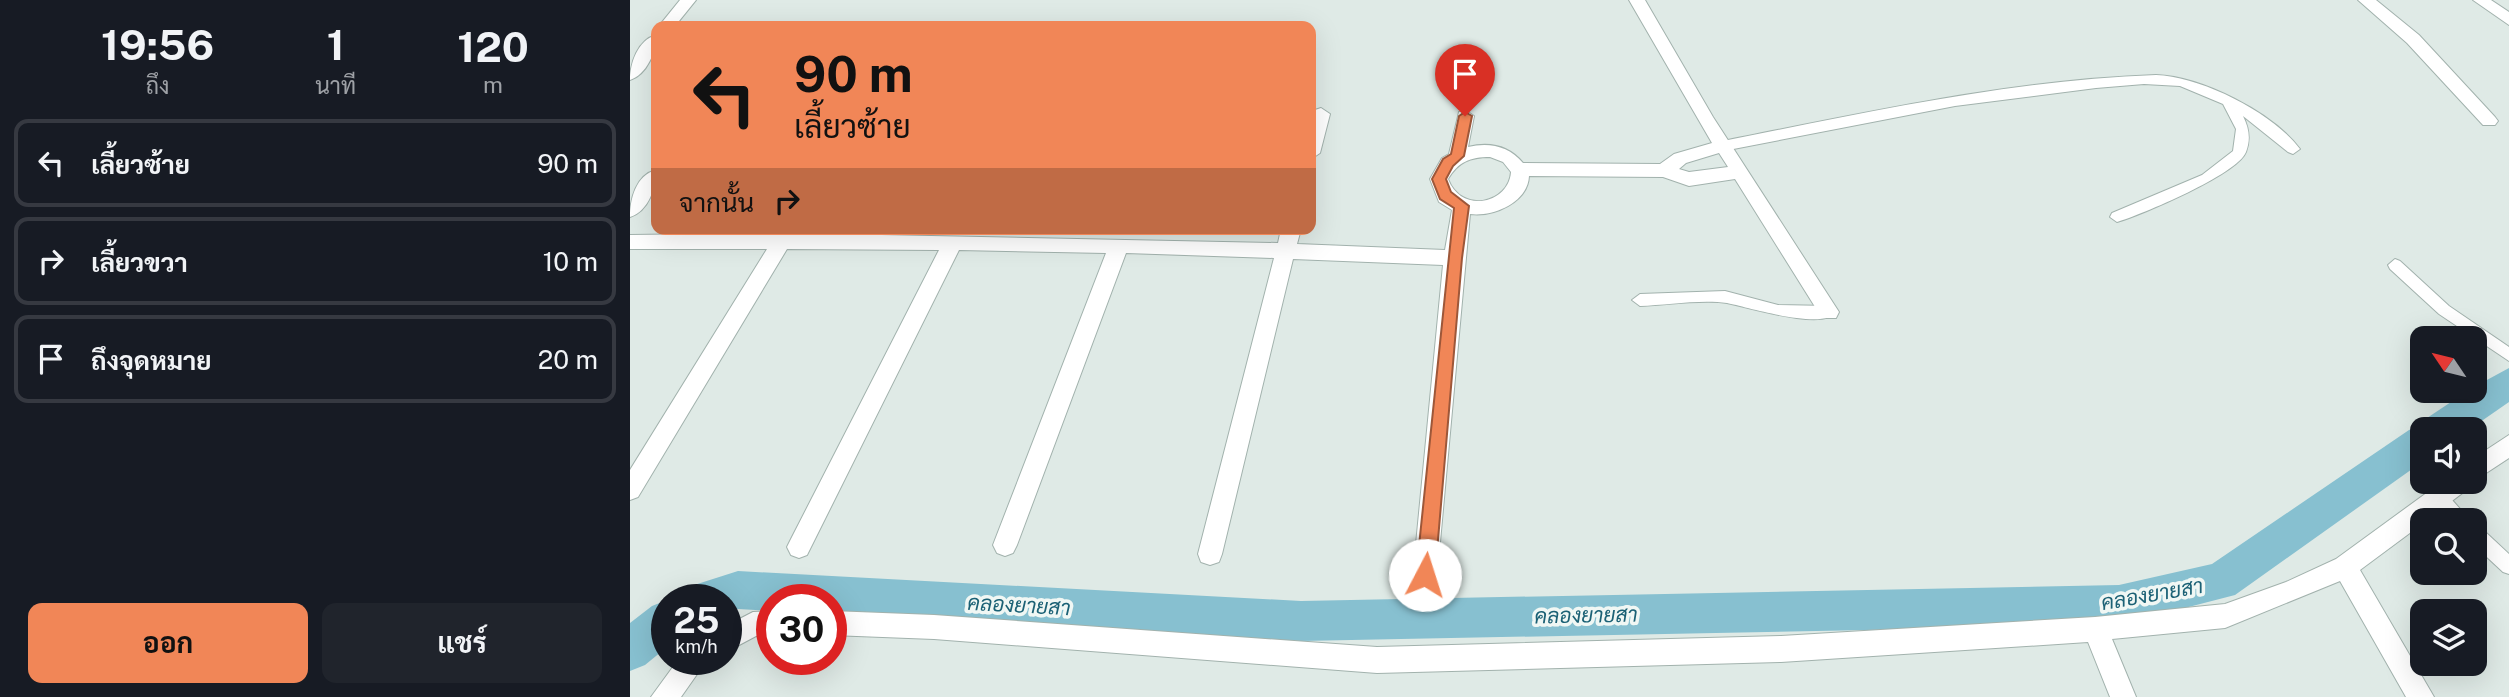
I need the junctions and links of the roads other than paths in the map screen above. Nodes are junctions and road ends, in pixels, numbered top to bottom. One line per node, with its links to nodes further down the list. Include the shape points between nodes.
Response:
1 (688, 0): 6 (street)
2 (1637, 0): 14 (street)
3 (2366, 0): 12 (street, via 2413,39)
4 (2481, 0): 5 (street)
5 (2509, 20)
6 (671, 21)
7 (651, 47): 8 (street)
8 (630, 74)
9 (2227, 99): 14 (lane, via 2189,83 2145,80 1935,105); 15 (lane); 23 (lane, via 2243,129 2239,153 2207,178)
10 (1321, 114): 13 (street)
11 (1465, 116): 16 (street)
12 (2489, 121)
13 (1316, 134)
14 (1723, 146): 18 (street, via 1680,158); 19 (street)
15 (2293, 149)
16 (1457, 156): 17 (street, via 1493,151); 21 (street, via 1439,179 1445,195)
17 (1519, 169): 18 (street); 21 (street, via 1518,187 1502,203)
18 (1664, 171): 19 (street, via 1689,179)
19 (1742, 172): 32 (street)
20 (651, 183): 22 (street)
21 (1462, 206): 29 (street)
22 (630, 210)
23 (2117, 217)
24 (778, 236): 25 (street); 28 (street); 36 (street)
25 (944, 239): 27 (street); 42 (street)
26 (1288, 240): 27 (street); 29 (street); 43 (street)
27 (1111, 241): 40 (street)
28 (630, 242)
29 (1454, 258): 46 (street)
30 (2395, 265): 33 (lane, via 2444,310)
31 (1640, 300): 32 (lane, via 1724,298 1779,311)
32 (1829, 312)
33 (2509, 355)
34 (2509, 445): 35 (street)
35 (2487, 461)
36 (630, 490)
37 (2442, 494): 38 (street)
38 (2438, 497): 39 (lane); 45 (street)
39 (2449, 508)
40 (1005, 545)
41 (2487, 545): 44 (lane)
42 (799, 547)
43 (1210, 554)
44 (2509, 566)
45 (2346, 567): 48 (street, via 2225,616); 52 (street)
46 (1425, 575)
47 (847, 624): 48 (street, via 1377,660 1781,649)
48 (2095, 629): 51 (street)
49 (682, 675): 50 (street)
50 (664, 697)
51 (2123, 697)
52 (2421, 697)

